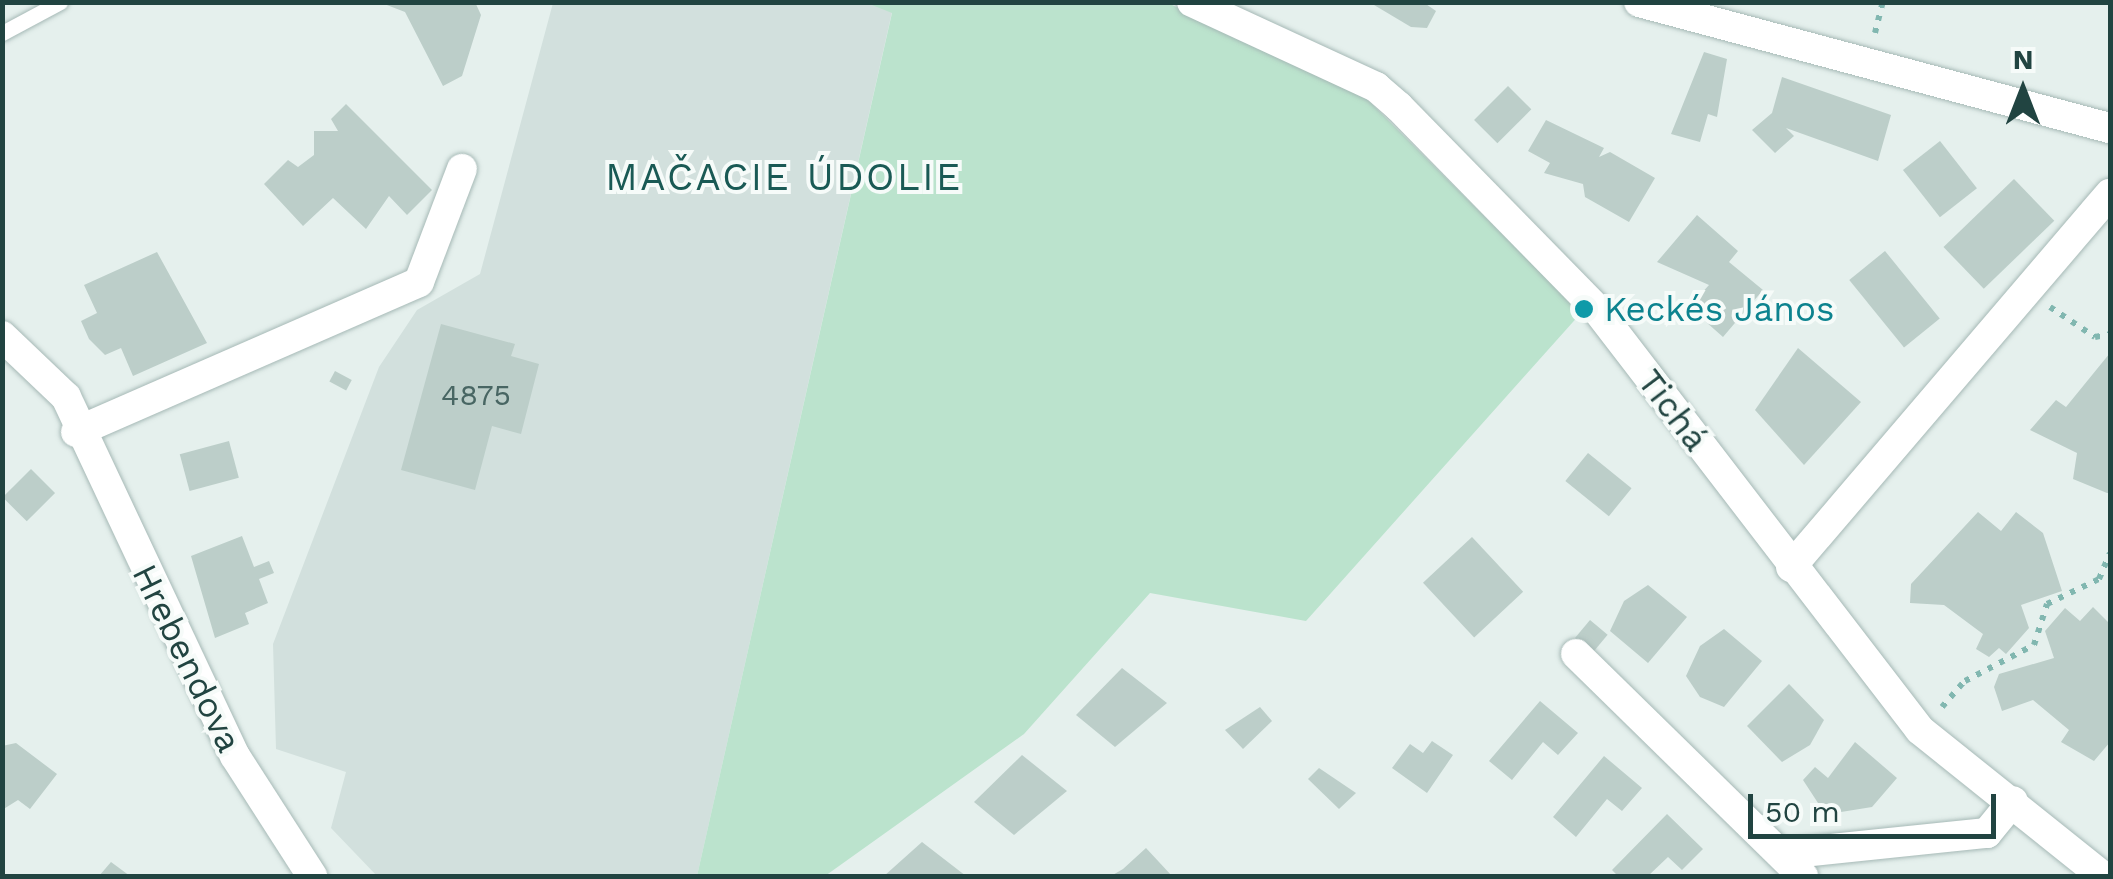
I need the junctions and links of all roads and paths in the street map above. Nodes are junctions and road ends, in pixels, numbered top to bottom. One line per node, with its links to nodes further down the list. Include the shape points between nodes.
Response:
1 (60, 2): 4 (lane)
2 (1192, 2): 13 (street, Tichá, via 1376,87 1400,107 1595,307)
3 (1639, 2): 5 (street)
4 (2, 33)
5 (2110, 128)
6 (462, 169): 11 (street, via 419,282)
7 (2110, 194): 8 (street)
8 (2032, 295): 9 (path, via 2094,336); 13 (street)
9 (2110, 334)
10 (2, 336): 11 (street, Hrebendova, via 66,397)
11 (76, 432): 18 (street, Hrebendova, via 234,756)
12 (2110, 553): 15 (path, via 2099,579 2047,604 2034,646 1966,681)
13 (1791, 566): 15 (street, Tichá)
14 (1576, 654): 17 (street)
15 (1920, 730): 16 (street, Tichá)
16 (2013, 801): 17 (street, via 1987,834); 19 (street, Tichá)
17 (1793, 866)
18 (312, 876)
19 (2102, 876)

